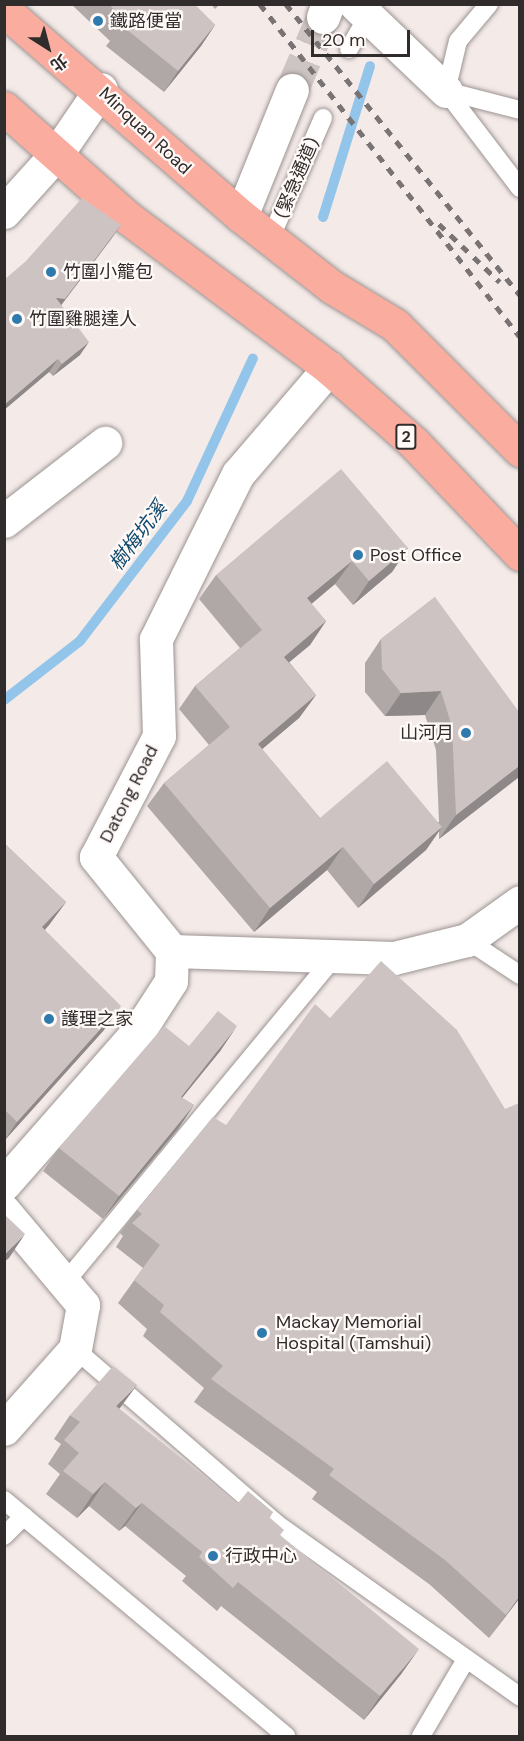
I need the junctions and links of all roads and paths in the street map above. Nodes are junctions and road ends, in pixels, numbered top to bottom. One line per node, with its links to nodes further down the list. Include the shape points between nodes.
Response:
1 (489, 4): 7 (lane, via 458,41)
2 (4, 10): 5 (main road, Minquan Road)
3 (360, 12): 4 (lane); 7 (street)
4 (349, 49)
5 (100, 89): 11 (street); 14 (main road, Minquan Road)
6 (292, 90): 14 (street)
7 (446, 91): 9 (lane); 12 (lane)
8 (4, 108): 11 (main road, 2)
9 (519, 110)
10 (323, 118): 15 (lane, (緊急通道))
11 (57, 152): 13 (street); 16 (main road, 2, via 128,218)
12 (519, 188)
13 (4, 212)
14 (241, 216): 15 (main road, Minquan Road)
15 (279, 244): 18 (main road, Minquan Road, via 321,278 395,325)
16 (329, 368): 20 (main road, 2, via 413,442); 23 (street, Datong Road, via 238,474 156,639 159,736 96,857)
17 (105, 443): 19 (street)
18 (519, 450)
19 (5, 519)
20 (519, 554)
21 (519, 903): 22 (street)
22 (467, 940): 24 (street, via 394,958); 25 (lane)
23 (172, 951): 24 (street); 26 (street, via 171,981 140,1029)
24 (334, 957): 28 (lane)
25 (519, 975)
26 (4, 1184)
27 (4, 1211): 28 (street)
28 (67, 1280): 29 (street, via 83,1305)
29 (75, 1349): 30 (street); 34 (lane, via 277,1524)
30 (4, 1429)
31 (4, 1500): 32 (lane)
32 (24, 1516): 33 (lane); 36 (lane)
33 (4, 1536)
34 (465, 1661): 35 (lane); 37 (lane)
35 (519, 1697)
36 (286, 1737)
37 (421, 1737)

